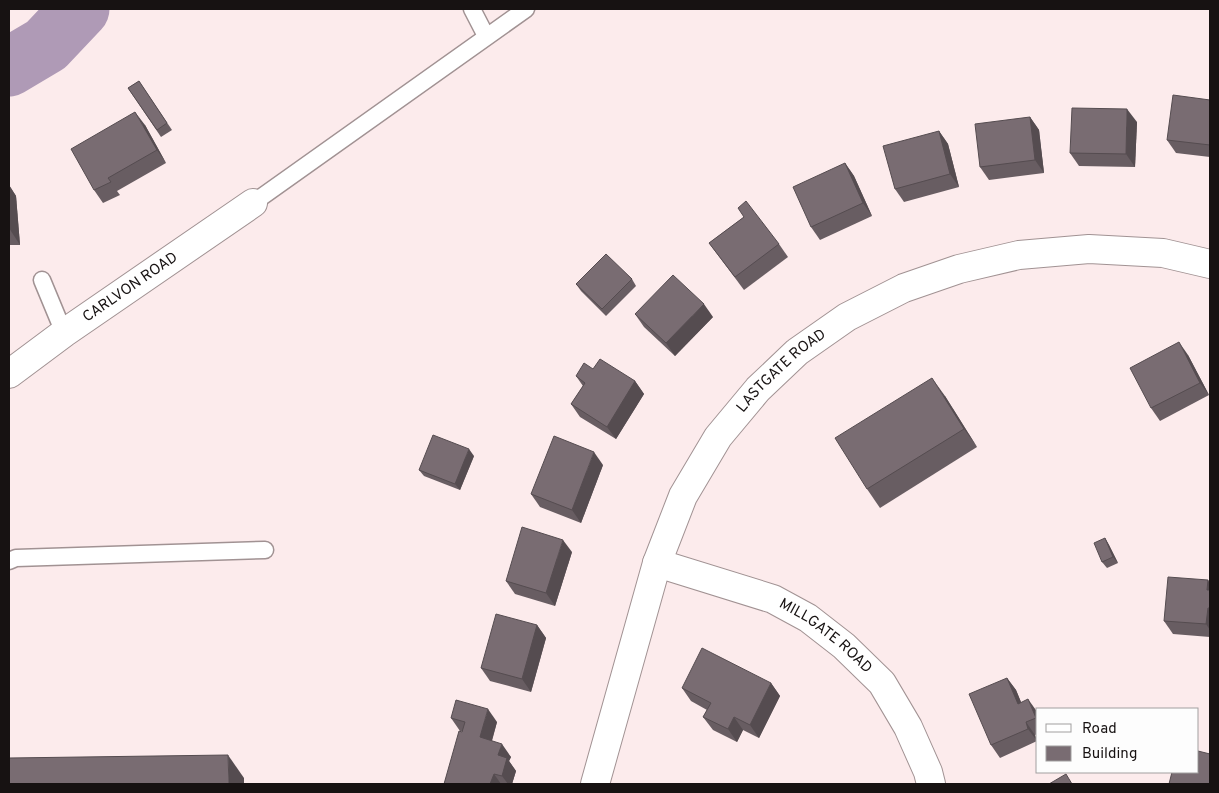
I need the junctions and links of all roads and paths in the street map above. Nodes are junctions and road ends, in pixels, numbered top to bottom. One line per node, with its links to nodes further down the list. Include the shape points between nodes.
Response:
1 (472, 9): 3 (lane)
2 (526, 9): 3 (lane)
3 (486, 36): 4 (lane)
4 (253, 203): 7 (street, CARLVON ROAD)
5 (1210, 264): 11 (street, LASTGATE ROAD, via 1163,252 1089,249 1019,255 959,269 904,288 846,317 790,358 758,389 718,437 683,496)
6 (42, 280): 7 (lane)
7 (64, 333): 8 (street, CARLVON ROAD)
8 (9, 374)
9 (265, 550): 10 (lane, via 16,558)
10 (9, 561)
11 (658, 563): 12 (street, LASTGATE ROAD); 13 (street, MILLGATE ROAD, via 773,599 808,618 844,646 882,683 908,727)
12 (595, 784)
13 (931, 784)

